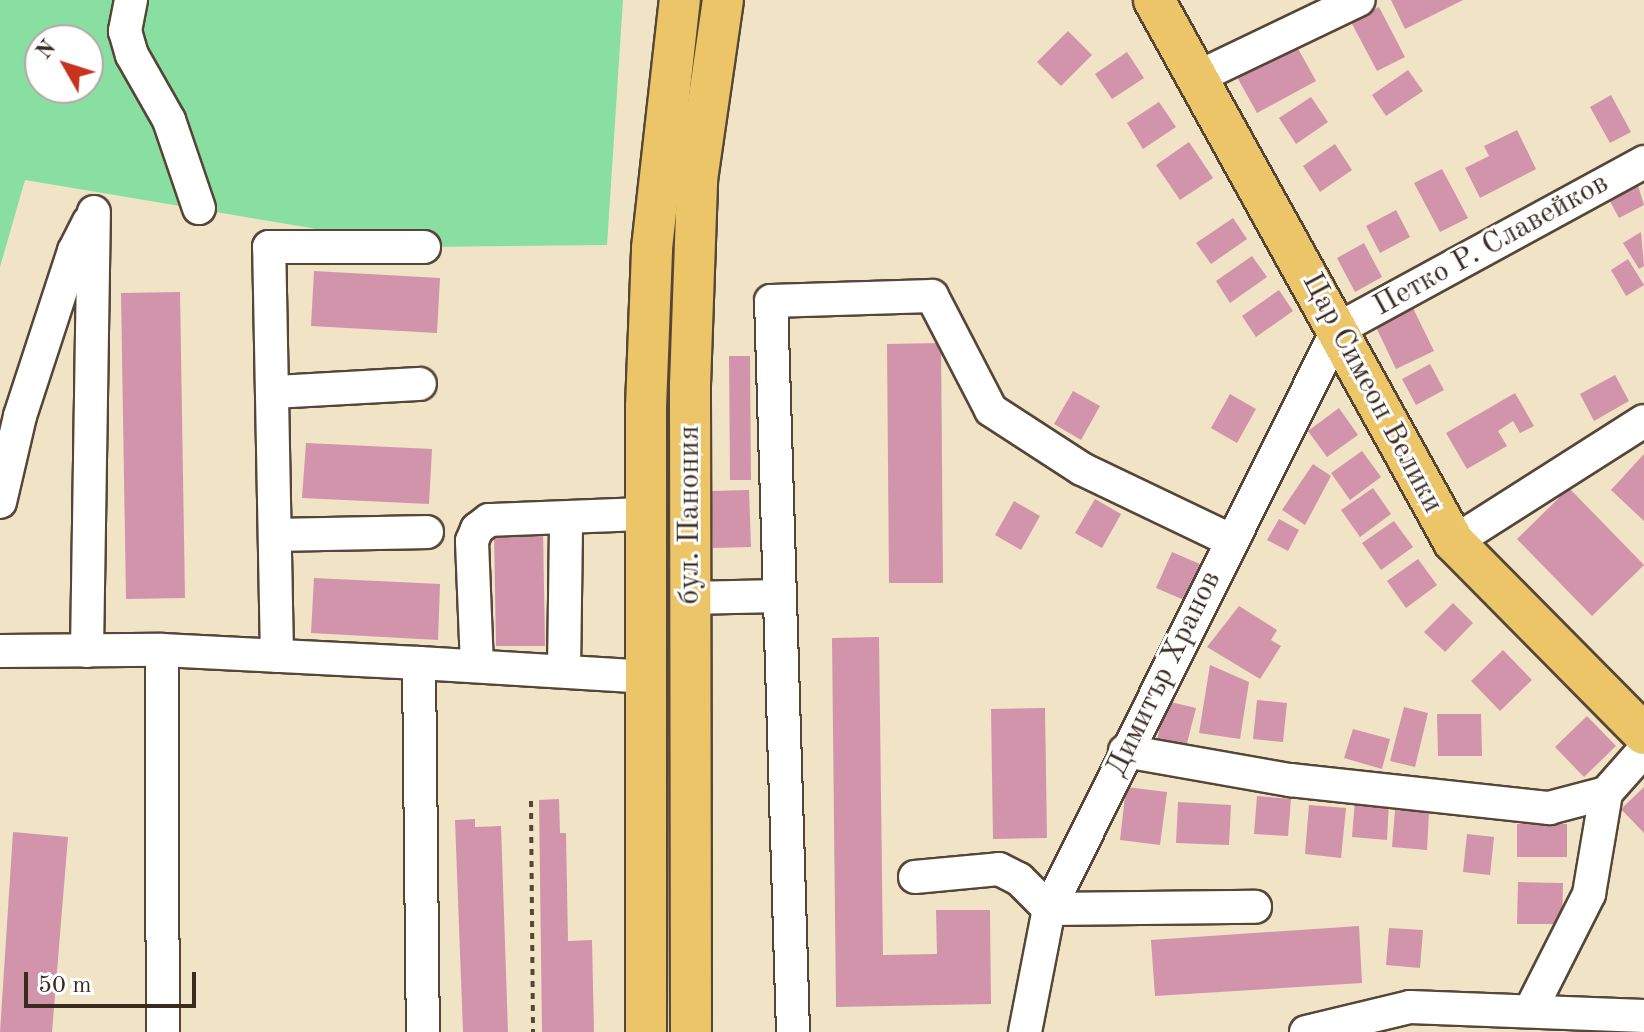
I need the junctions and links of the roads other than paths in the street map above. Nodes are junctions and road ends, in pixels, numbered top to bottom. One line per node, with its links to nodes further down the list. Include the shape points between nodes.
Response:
1 (131, 0): 8 (street, via 125,31 132,55 169,120)
2 (680, 0): 15 (main road, бул. Панония, via 652,248)
3 (723, 0): 22 (main road, бул. Панония, via 697,180)
4 (1359, 0): 6 (street)
5 (1158, 3): 6 (main road, Цар Симеон Велики)
6 (1198, 77): 10 (main road, Цар Симеон Велики)
7 (1644, 162): 10 (street, Петко Р. Славейков)
8 (199, 208)
9 (424, 247): 12 (street, via 269,247)
10 (1338, 329): 19 (street, Димитър Хранов); 20 (main road, Цар Симеон Велики)
11 (420, 384): 12 (street)
12 (275, 392): 18 (street)
13 (1644, 421): 20 (street)
14 (0, 502): 25 (street, via 20,416 54,311 94,212)
15 (646, 514): 16 (street); 30 (main road, бул. Панония)
16 (566, 519): 28 (street, via 489,520 477,529 472,541); 29 (street)
17 (427, 532): 18 (street)
18 (276, 535): 26 (street)
19 (1230, 540): 21 (street, via 1082,469 991,410 932,296 771,301); 33 (street, Димитър Хранов)
20 (1454, 542): 31 (main road, Цар Симеон Велики)
21 (778, 596): 22 (street); 46 (street)
22 (690, 598): 45 (main road, бул. Панония)
23 (162, 650): 25 (street); 26 (street); 42 (street)
24 (0, 651): 25 (street)
25 (87, 651)
26 (277, 656): 27 (street)
27 (419, 663): 28 (street); 43 (street)
28 (477, 666): 29 (street)
29 (564, 671): 30 (street)
30 (646, 677): 44 (main road, бул. Панония)
31 (1644, 734)
32 (1644, 750): 34 (street)
33 (1125, 751): 34 (street, via 1290,780 1549,808); 37 (street, Димитър Хранов)
34 (1606, 793): 38 (street, via 1589,894)
35 (915, 877): 37 (street, via 999,869 1019,879)
36 (1255, 907): 37 (street)
37 (1049, 909): 47 (street, Димитър Хранов)
38 (1531, 1009): 40 (street); 41 (street, via 1410,1007)
39 (1644, 1016): 40 (street)
40 (1571, 1022)
41 (1350, 1025): 48 (street)
42 (163, 1032)
43 (423, 1032)
44 (646, 1032)
45 (691, 1032)
46 (793, 1032)
47 (1025, 1032)
48 (1306, 1032)

